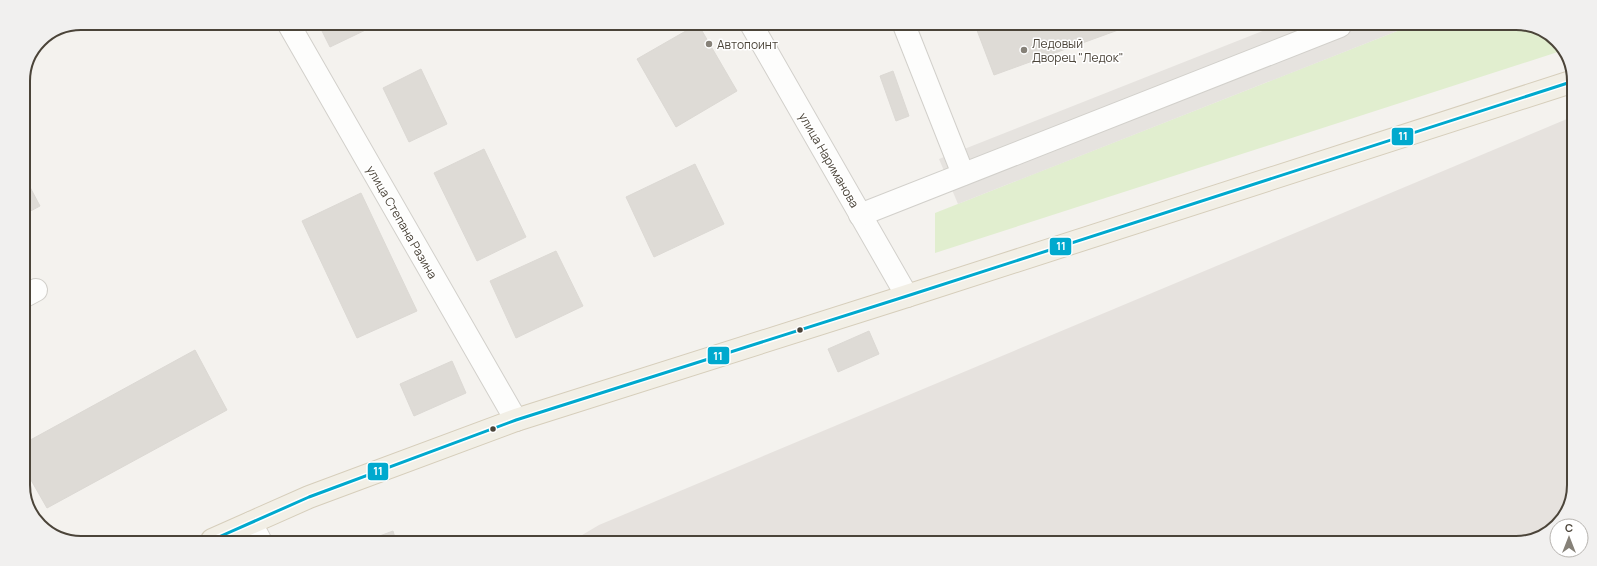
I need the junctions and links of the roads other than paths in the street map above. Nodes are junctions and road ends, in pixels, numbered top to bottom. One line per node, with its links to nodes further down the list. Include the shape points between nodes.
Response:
1 (292, 30): 9 (street, улица Степана Разина)
2 (754, 30): 7 (street, улица Нариманова)
3 (906, 30): 6 (street)
4 (1330, 30): 6 (street)
5 (1567, 83): 8 (main road)
6 (963, 174): 7 (street)
7 (860, 215): 8 (street, улица Нариманова)
8 (906, 296): 9 (main road)
9 (516, 420): 10 (main road, via 309,497)
10 (256, 532): 11 (main road)
11 (234, 536)

